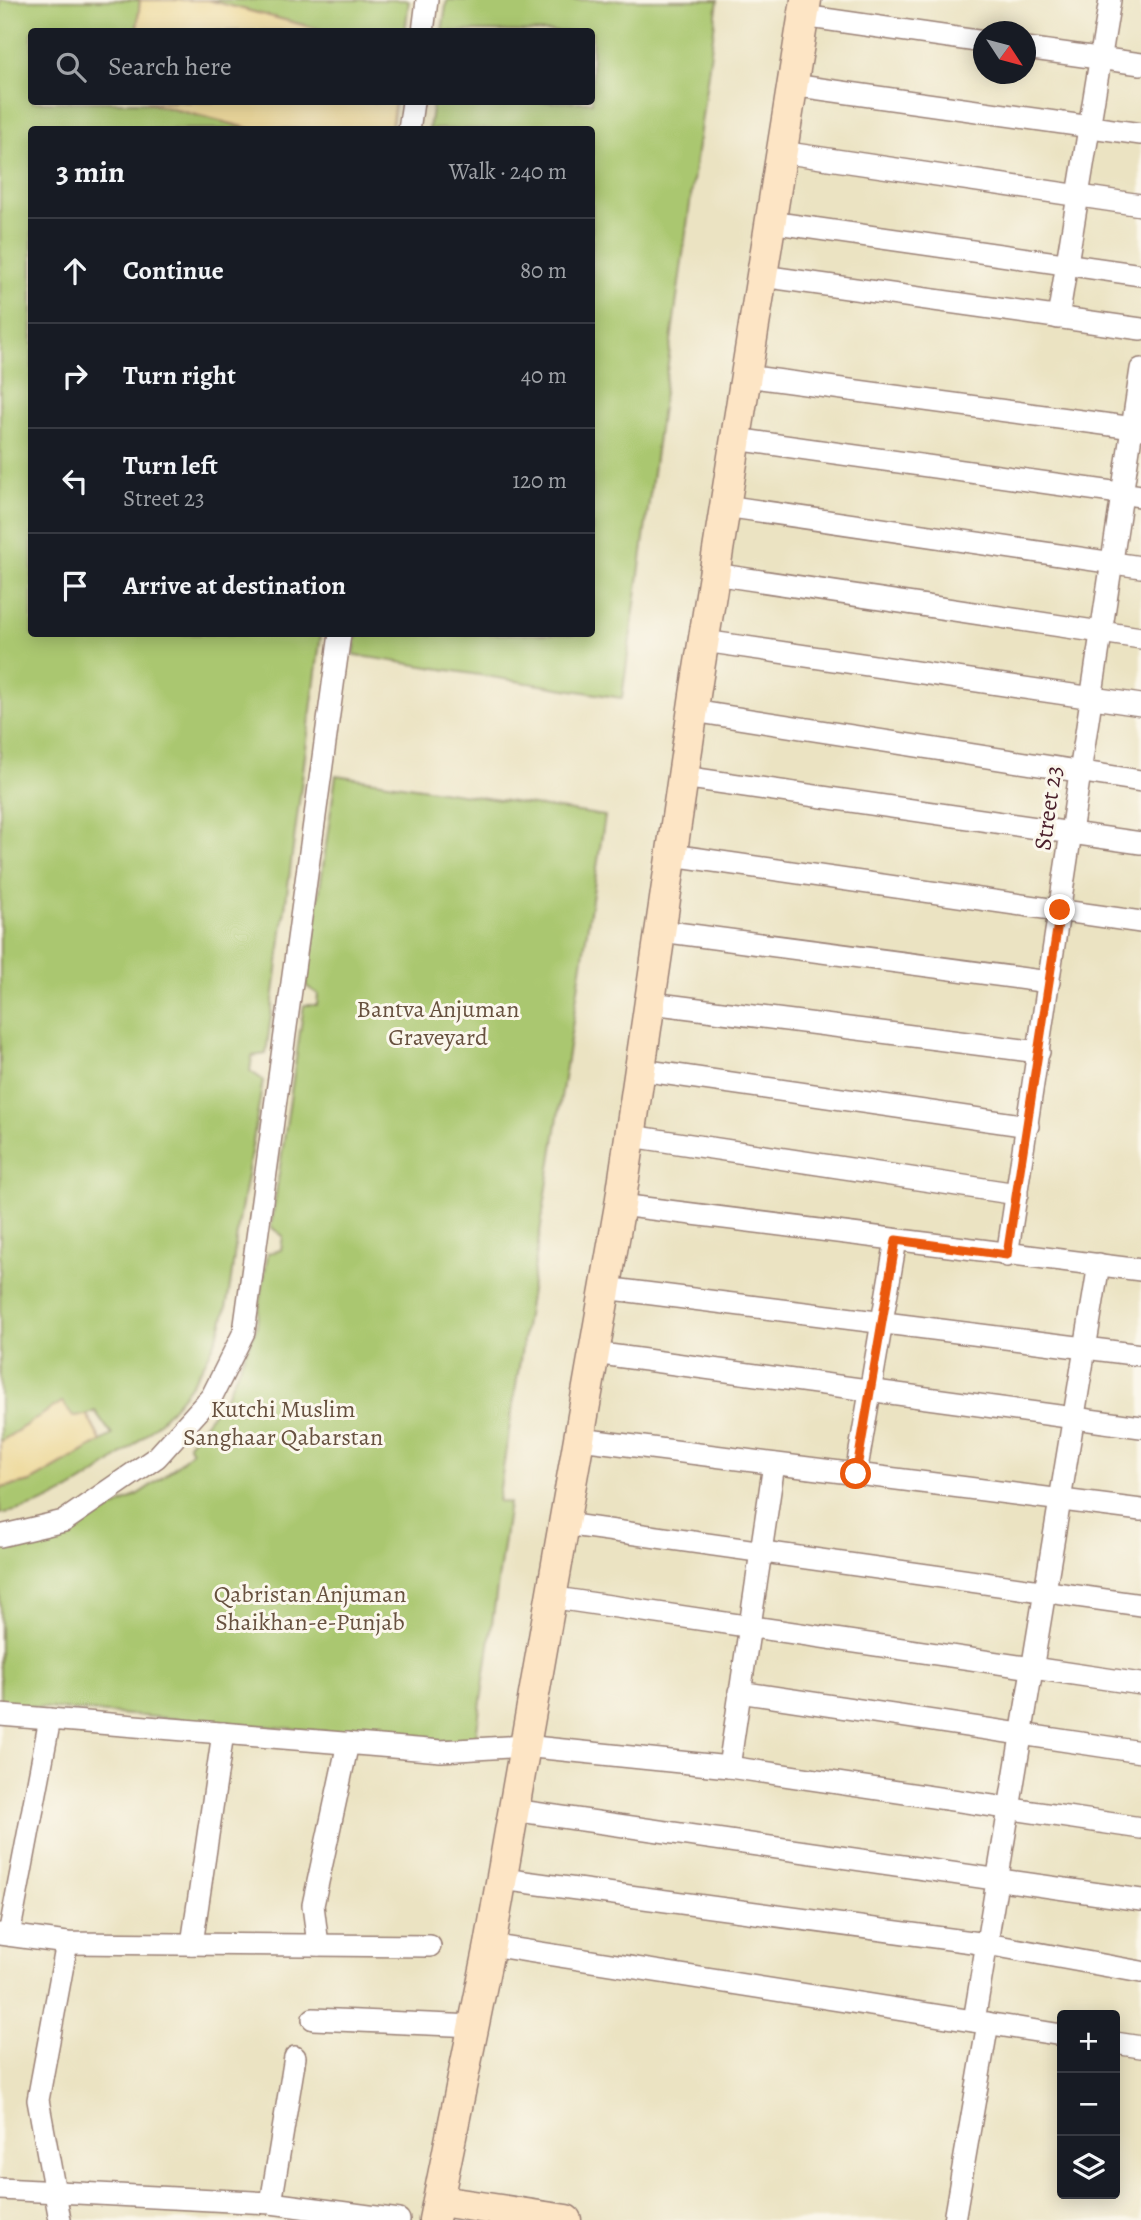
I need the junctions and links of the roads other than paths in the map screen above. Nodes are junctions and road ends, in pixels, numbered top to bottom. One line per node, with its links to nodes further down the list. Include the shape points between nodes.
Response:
1 (427, 0): 4 (street)
2 (1110, 0): 7 (street)
3 (804, 8): 5 (street); 9 (street)
4 (424, 28)
5 (973, 40)
6 (1036, 49): 7 (street)
7 (1101, 58): 8 (street); 12 (street)
8 (1141, 64)
9 (792, 85): 12 (street); 14 (street)
10 (413, 105): 11 (street)
11 (410, 126)
12 (1089, 127): 13 (street); 15 (street)
13 (1141, 134)
14 (781, 152): 15 (street); 17 (street)
15 (1078, 195): 16 (street); 18 (street)
16 (1141, 205)
17 (771, 222): 18 (street); 20 (street)
18 (1067, 264): 19 (street); 21 (street)
19 (1141, 275)
20 (762, 276): 21 (street); 24 (street)
21 (1058, 317): 22 (street)
22 (1141, 329)
23 (1141, 369): 25 (street, Street 23)
24 (746, 376): 25 (street); 26 (street)
25 (1137, 428): 27 (street, Street 23)
26 (736, 439): 27 (street); 28 (street)
27 (1132, 495): 29 (street, Street 23)
28 (725, 506): 29 (street); 31 (street)
29 (1112, 562): 30 (street); 32 (street, Street 23)
30 (1141, 566)
31 (714, 575): 32 (street); 35 (street)
32 (1101, 632): 34 (street); 36 (street, Street 23)
33 (340, 637): 74 (street, via 244,1332 212,1396 157,1457 64,1521)
34 (1141, 638)
35 (704, 641): 36 (street); 38 (street)
36 (1092, 698): 37 (street); 39 (street, Street 23)
37 (1141, 705)
38 (693, 711): 39 (street); 40 (street)
39 (1080, 771): 41 (street); 42 (street, Street 23)
40 (683, 777): 42 (street); 44 (street)
41 (1141, 781)
42 (1071, 833): 43 (street); 45 (street, Street 23)
43 (1141, 843)
44 (672, 855): 45 (street); 47 (street)
45 (1060, 910): 46 (street); 48 (street, Street 23)
46 (1141, 922)
47 (661, 931): 48 (street); 49 (street)
48 (1049, 982): 50 (street, Street 23)
49 (651, 1003): 50 (street); 51 (street)
50 (1038, 1052): 52 (street, Street 23)
51 (641, 1070): 52 (street); 53 (street)
52 (1028, 1126): 54 (street, Street 23)
53 (631, 1136): 54 (street); 55 (street)
54 (1017, 1194): 57 (street, Street 23)
55 (620, 1205): 56 (street); 60 (street)
56 (896, 1240): 57 (street); 61 (street)
57 (1007, 1255): 58 (street)
58 (1099, 1264): 59 (street); 62 (street)
59 (1141, 1270)
60 (605, 1288): 61 (street); 63 (street)
61 (881, 1321): 62 (street); 65 (street)
62 (1085, 1347): 64 (street); 66 (street)
63 (594, 1353): 65 (street); 68 (street)
64 (1141, 1355)
65 (870, 1389): 66 (street); 70 (street)
66 (1074, 1418): 67 (street); 71 (street)
67 (1141, 1427)
68 (580, 1440): 69 (street); 73 (street)
69 (774, 1464): 70 (street); 75 (street)
70 (856, 1474): 71 (street)
71 (1060, 1500): 72 (street); 76 (street)
72 (1141, 1510)
73 (565, 1524): 75 (street); 77 (street)
74 (0, 1536)
75 (761, 1553): 76 (street); 79 (street)
76 (1045, 1591): 78 (street); 80 (street)
77 (549, 1598): 79 (street); 88 (street)
78 (1141, 1605)
79 (748, 1626): 80 (street); 82 (street)
80 (1032, 1668): 81 (street); 86 (street)
81 (1141, 1684)
82 (739, 1692): 86 (street); 90 (street)
83 (0, 1715): 84 (street)
84 (50, 1719): 85 (street); 97 (street)
85 (223, 1733): 87 (street); 99 (street)
86 (1021, 1735): 89 (street); 92 (street)
87 (348, 1743): 88 (street, via 441,1751); 101 (street, via 313,1905)
88 (524, 1746): 90 (street); 91 (street)
89 (1141, 1752)
90 (729, 1766): 92 (street)
91 (513, 1810): 94 (street); 95 (street)
92 (1009, 1810): 93 (street); 95 (street)
93 (1141, 1828)
94 (502, 1879): 100 (street); 103 (street)
95 (998, 1879): 96 (street); 100 (street)
96 (1141, 1900)
97 (5, 1934): 98 (street)
98 (67, 1943): 99 (street); 113 (street, via 38,2100)
99 (192, 1944): 101 (street)
100 (987, 1944): 104 (street); 106 (street)
101 (318, 1945): 102 (street)
102 (430, 1945)
103 (490, 1945): 106 (street); 107 (street)
104 (1141, 1972)
105 (313, 2019): 107 (street)
106 (981, 2022): 108 (street); 119 (street)
107 (475, 2026): 115 (street)
108 (1057, 2034)
109 (1120, 2044): 110 (street)
110 (1141, 2047)
111 (295, 2057): 114 (street)
112 (0, 2189): 113 (street)
113 (57, 2193): 114 (street); 116 (street)
114 (271, 2203): 117 (street)
115 (437, 2211): 118 (street)
116 (60, 2220)
117 (399, 2220)
118 (566, 2220)
119 (954, 2220)

